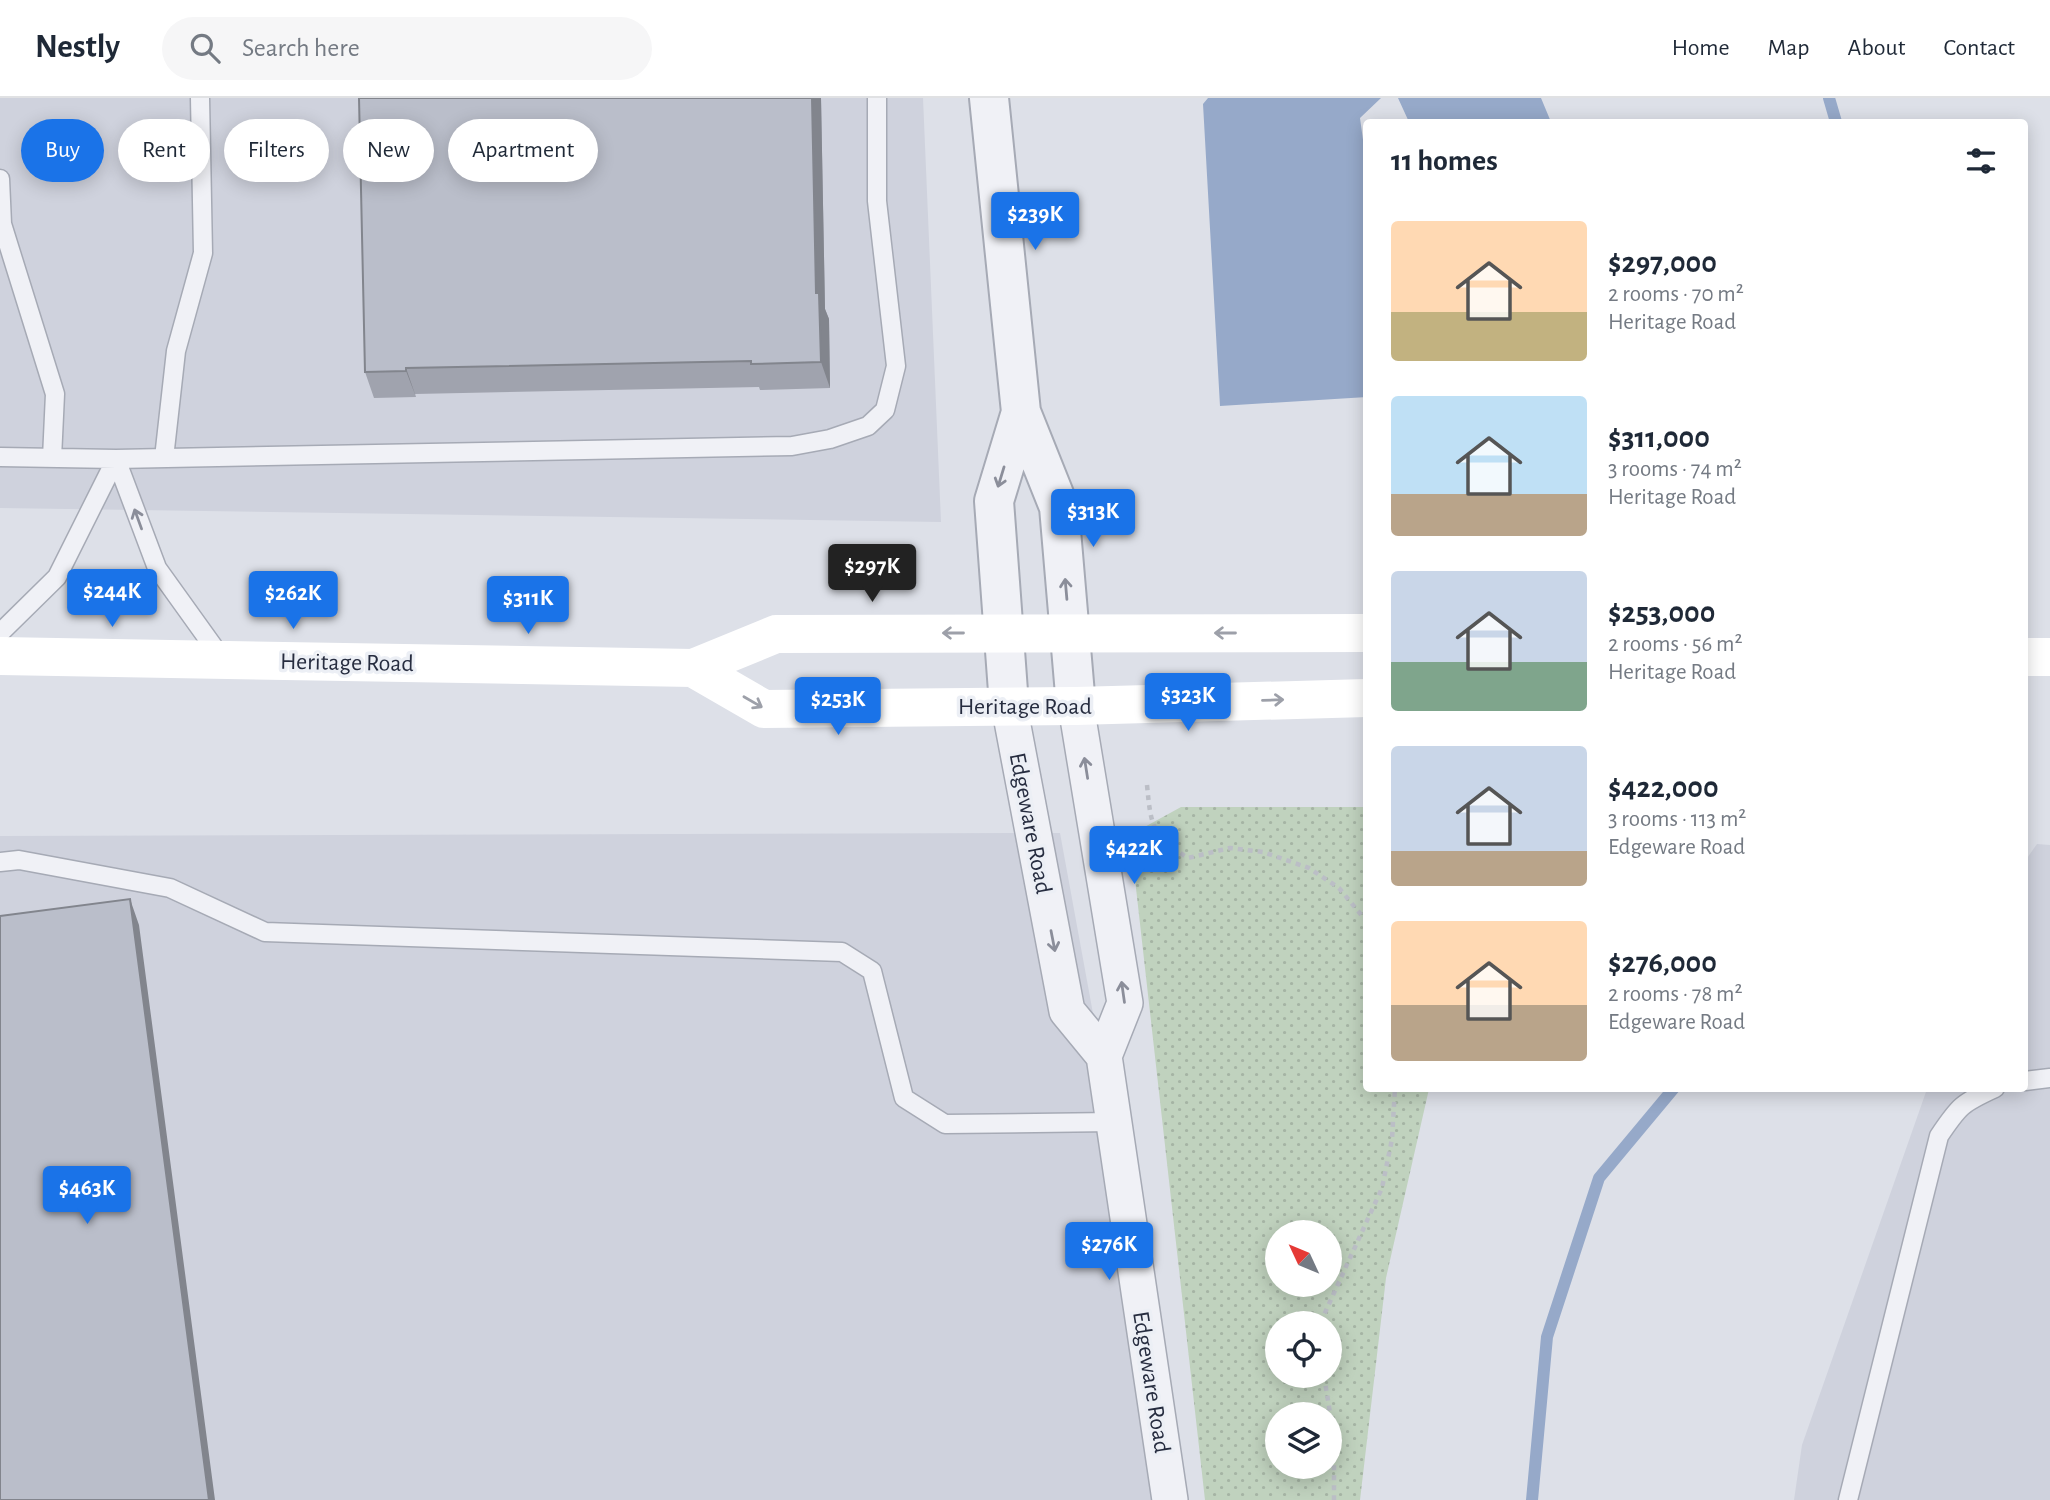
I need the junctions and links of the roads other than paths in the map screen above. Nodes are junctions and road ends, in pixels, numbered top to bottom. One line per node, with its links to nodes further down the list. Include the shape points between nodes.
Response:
1 (200, 98): 8 (lane, via 203,253 176,351)
2 (877, 98): 8 (lane, via 877,201 896,366 885,410 868,426 792,446)
3 (989, 98): 5 (street, Edgeware Road)
4 (0, 179): 7 (lane, via 2,223 55,394)
5 (1021, 412): 11 (street, Edgeware Road, one-way to 11, via 994,501); 12 (street, Edgeware Road, one-way to 5, via 1059,507)
6 (0, 457): 7 (lane)
7 (52, 458): 9 (lane)
8 (164, 458): 9 (lane)
9 (116, 459): 10 (lane, via 57,577); 17 (lane, one-way to 9, via 157,568)
10 (0, 633)
11 (1004, 633): 12 (main road, Heritage Road); 18 (main road, Heritage Road, one-way to 18, via 776,634); 20 (street, Edgeware Road)
12 (1070, 633): 13 (main road, Heritage Road, one-way to 12); 21 (street, Edgeware Road)
13 (1363, 633)
14 (0, 656): 17 (main road, Heritage Road)
15 (2028, 657): 16 (main road)
16 (2050, 657)
17 (223, 660): 18 (main road, Heritage Road)
18 (693, 668): 20 (main road, Heritage Road, one-way to 20, via 764,709)
19 (1363, 698): 21 (main road, Heritage Road, one-way to 19)
20 (1009, 705): 21 (main road, Heritage Road); 23 (street, Edgeware Road, one-way to 23, via 1066,1011)
21 (1076, 706): 23 (street, Edgeware Road, one-way to 21, via 1125,1003)
22 (0, 862): 27 (lane, via 19,860 170,888 265,932 842,952 872,971 904,1098 944,1124)
23 (1104, 1056): 27 (street, Edgeware Road)
24 (2050, 1078): 25 (lane)
25 (2028, 1081)
26 (1986, 1092): 29 (lane, via 1967,1101 1939,1136)
27 (1113, 1122): 28 (street, Edgeware Road)
28 (1170, 1500)
29 (1848, 1500)

